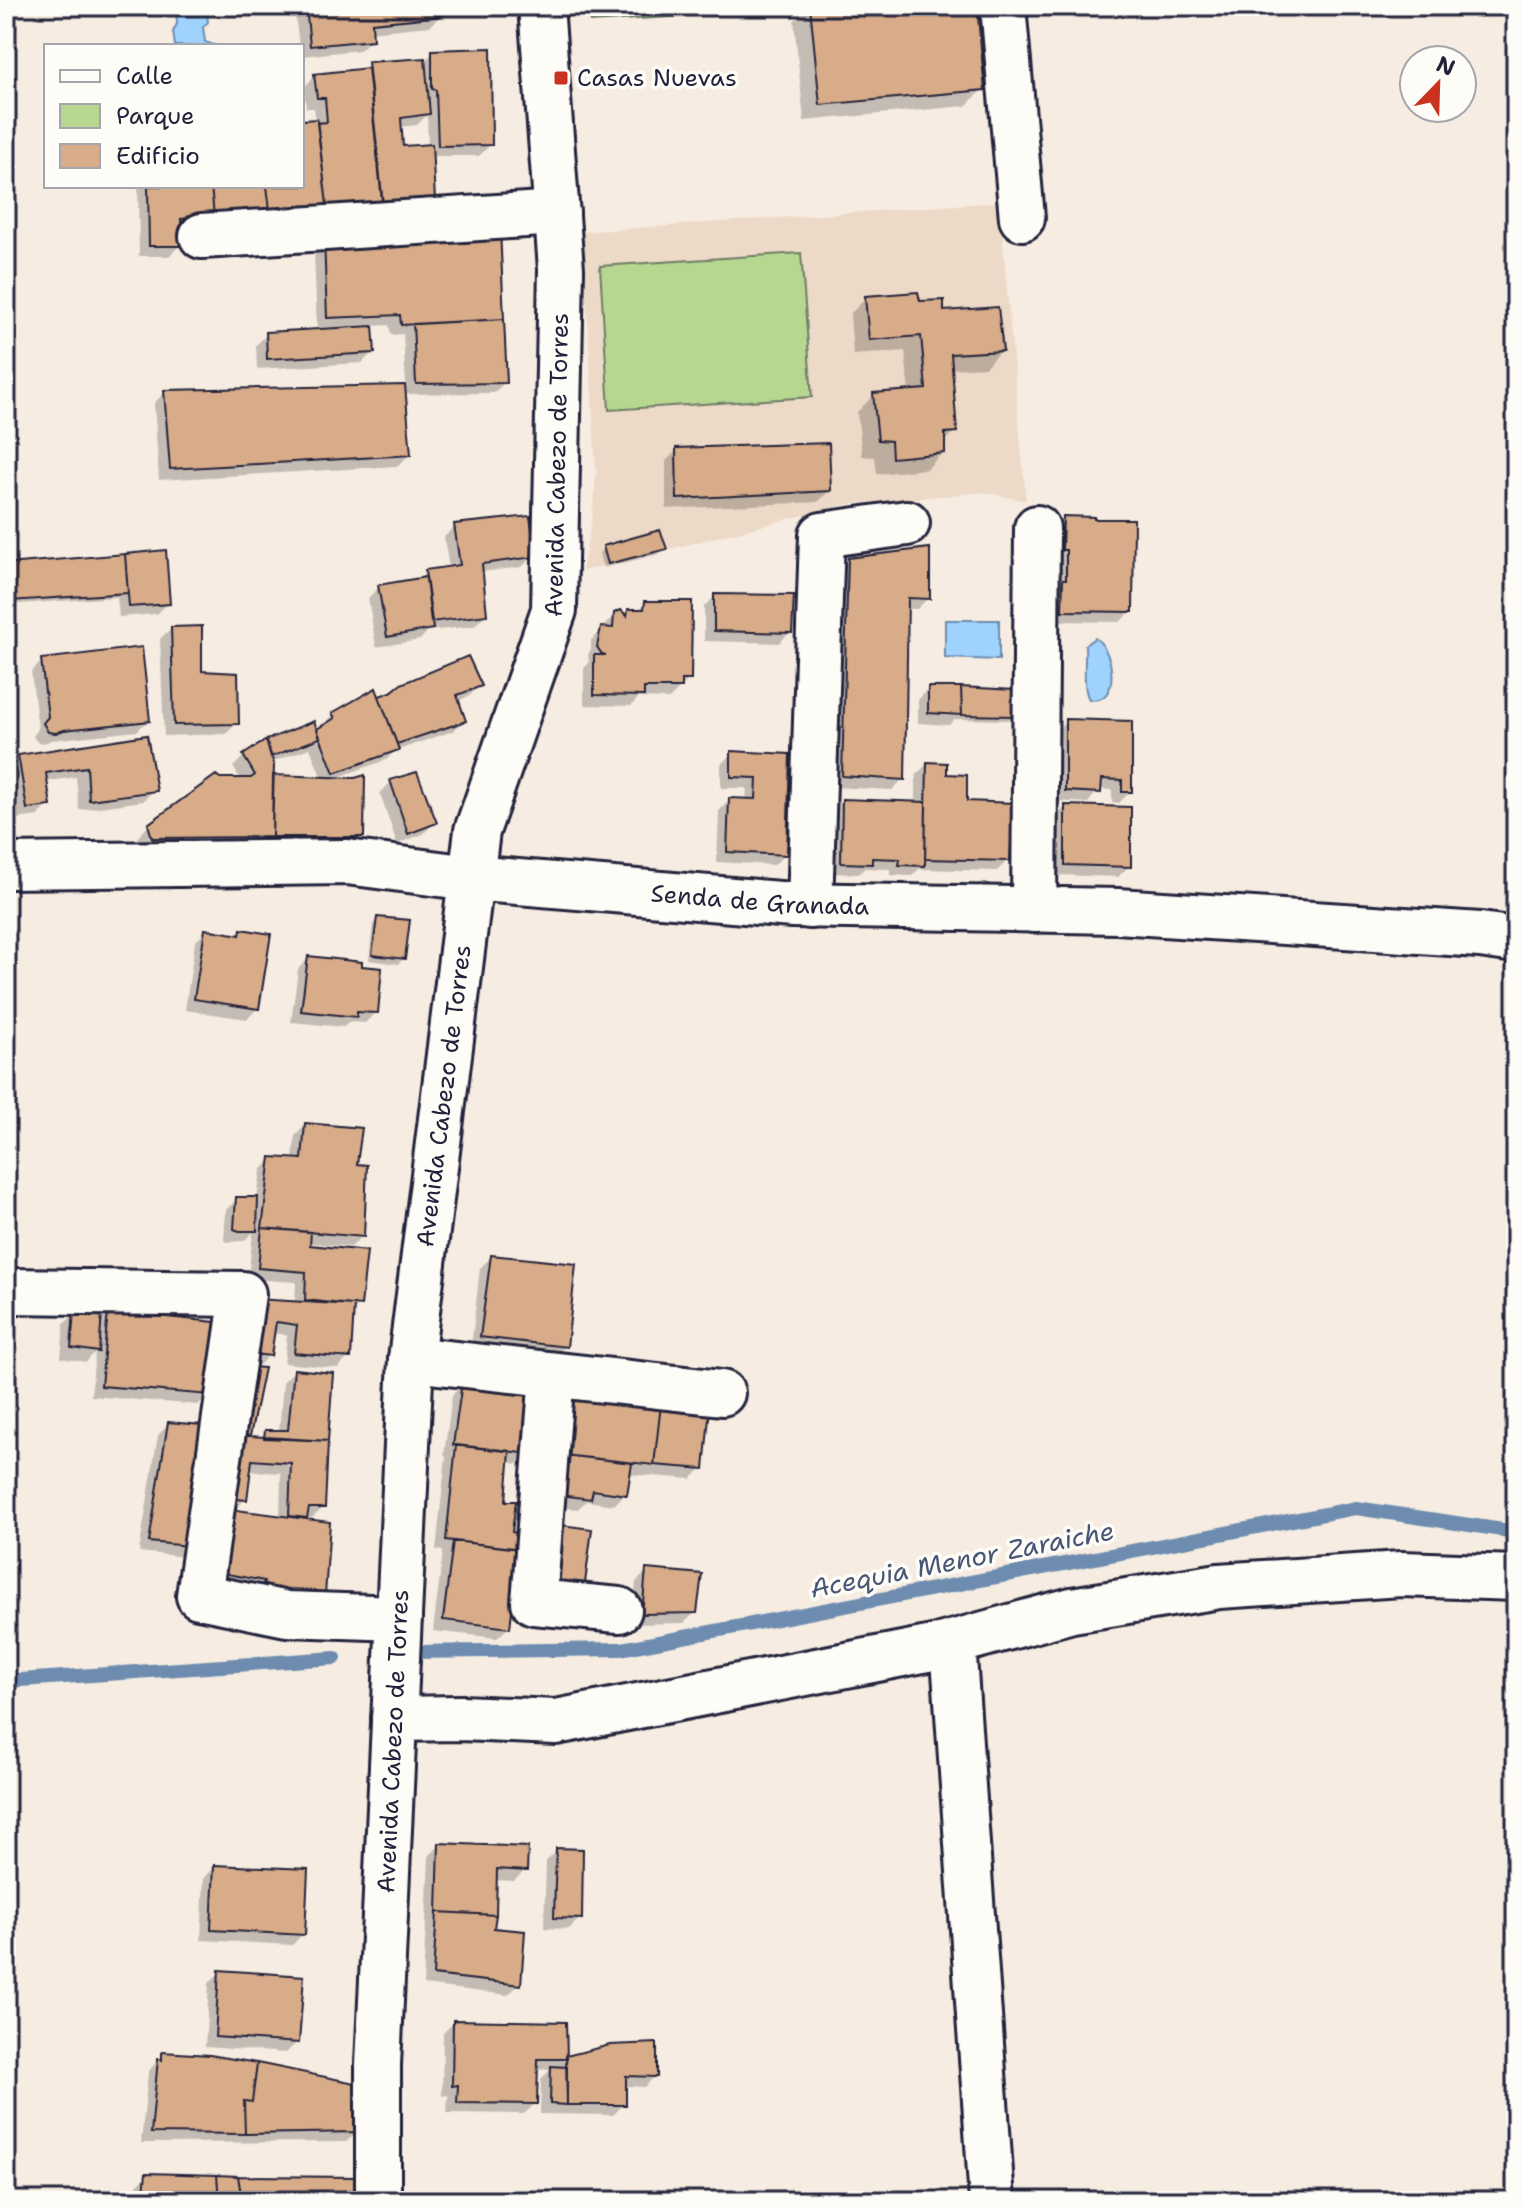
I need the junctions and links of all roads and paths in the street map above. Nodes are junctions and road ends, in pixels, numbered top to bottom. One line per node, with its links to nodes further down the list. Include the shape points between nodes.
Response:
1 (541, 6): 3 (street, Avenida Cabezo de Torres)
2 (1003, 6): 4 (street)
3 (557, 213): 5 (street); 9 (street, Avenida Cabezo de Torres, via 561,269 554,610 482,811)
4 (1022, 218)
5 (202, 236)
6 (907, 523): 10 (street, via 822,535)
7 (1037, 528): 11 (street)
8 (6, 866): 9 (street, Senda de Granada, via 347,862)
9 (470, 878): 10 (street, Senda de Granada); 14 (street, Avenida Cabezo de Torres)
10 (810, 906): 11 (street, Senda de Granada)
11 (1034, 910): 12 (street, Senda de Granada, via 1118,911)
12 (1516, 940)
13 (6, 1291): 19 (street, via 243,1294 199,1596 287,1614)
14 (411, 1359): 15 (street); 19 (street, Avenida Cabezo de Torres)
15 (552, 1375): 16 (street); 18 (street, via 534,1602)
16 (722, 1393)
17 (1516, 1578): 20 (street, via 1401,1574 1219,1586 1072,1610)
18 (619, 1610)
19 (399, 1618): 21 (street, Avenida Cabezo de Torres)
20 (953, 1643): 21 (street, via 556,1722); 23 (street)
21 (394, 1719): 22 (street, Avenida Cabezo de Torres, via 378,2065)
22 (378, 2201)
23 (992, 2201)

